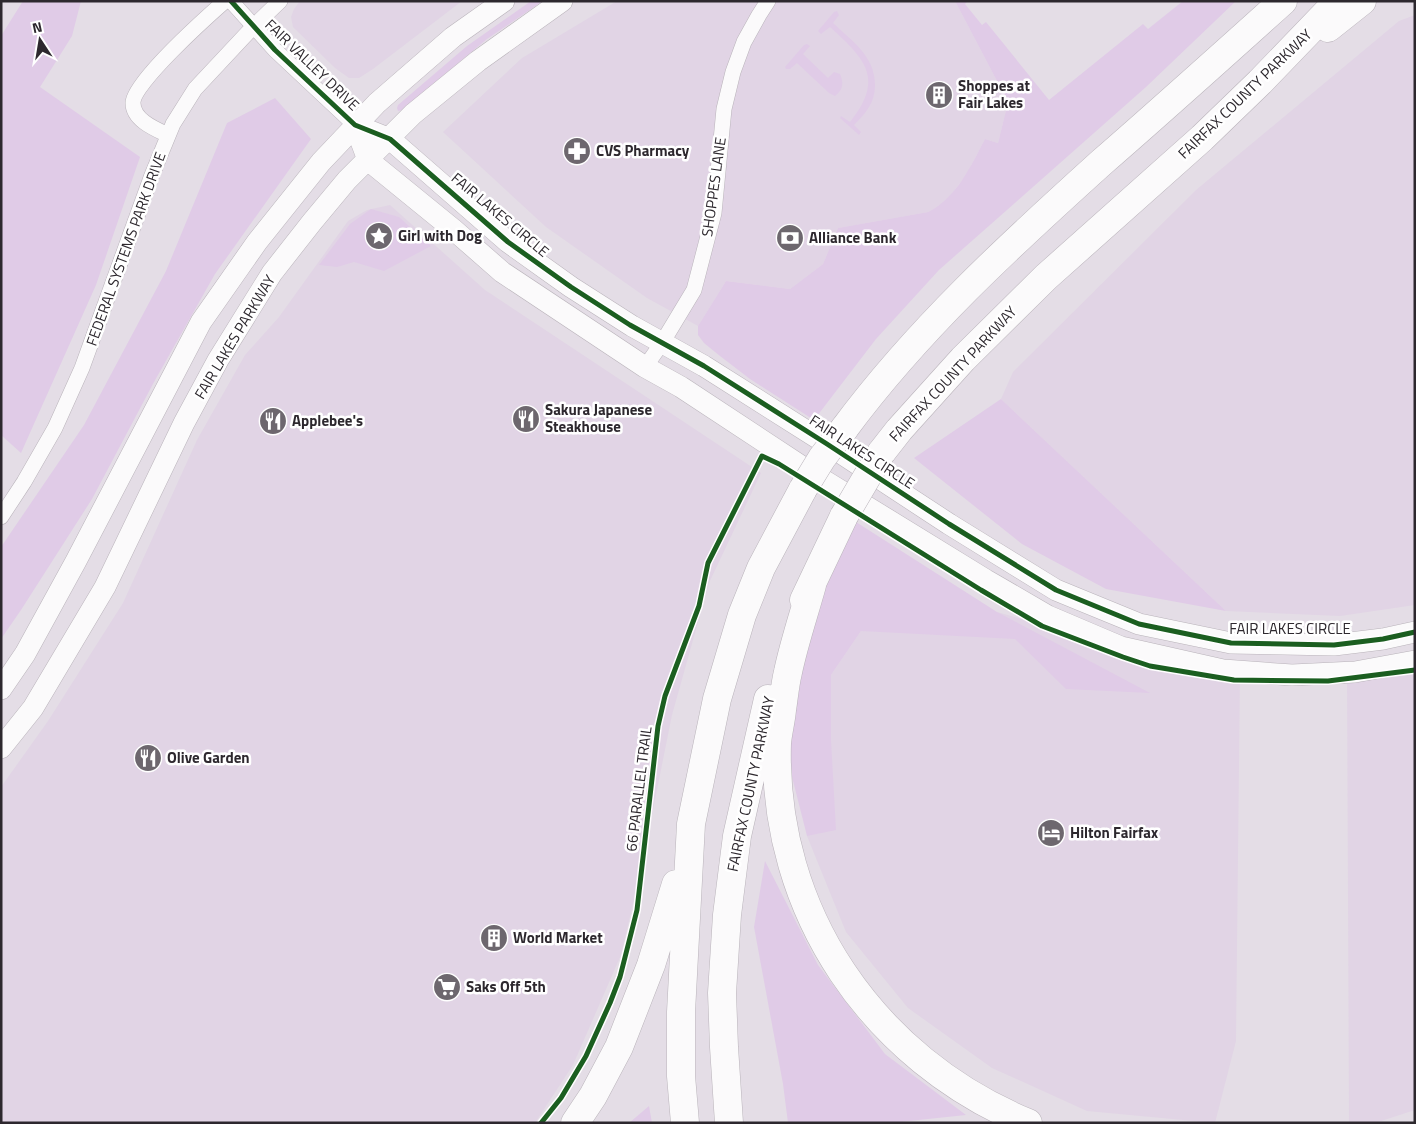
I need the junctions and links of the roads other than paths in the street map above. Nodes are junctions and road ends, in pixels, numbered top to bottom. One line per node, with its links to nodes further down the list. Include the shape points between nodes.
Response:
1 (225, 1): 14 (street, via 170,53 135,95 133,104 138,116)
2 (230, 1): 11 (street, FAIR VALLEY DRIVE)
3 (280, 1): 11 (street, FEDERAL SYSTEMS PARK DRIVE)
4 (504, 1): 13 (street, via 424,61)
5 (562, 1): 15 (street, FAIR LAKES PARKWAY, via 478,61 413,114)
6 (768, 1): 18 (street, SHOPPES LANE, via 744,42 733,72 724,109 714,213 694,290)
7 (1255, 1): 17 (highway, via 1223,38)
8 (1284, 1): 17 (highway)
9 (1338, 1): 12 (highway, FAIRFAX COUNTY PARKWAY)
10 (1362, 1): 12 (highway)
11 (254, 26): 13 (street, FAIR VALLEY DRIVE); 14 (street, FEDERAL SYSTEMS PARK DRIVE, via 194,89)
12 (1260, 82): 21 (highway, FAIRFAX COUNTY PARKWAY, bridge, via 1046,277 963,359 899,430 881,453 844,516)
13 (355, 125): 15 (street, FAIR LAKES CIRCLE); 16 (street); 24 (street, via 290,199 201,322 76,561 25,654)
14 (168, 135): 20 (street, FEDERAL SYSTEMS PARK DRIVE, via 82,368 55,428)
15 (390, 139): 16 (street, FAIR LAKES PARKWAY); 18 (street, FAIR LAKES CIRCLE, via 525,255)
16 (368, 160): 19 (street, via 502,272); 25 (street, FAIR LAKES PARKWAY, via 272,273 218,360 184,423 106,587 37,701)
17 (1069, 192): 26 (highway, bridge, via 938,316 867,397 803,489 761,568 742,615 716,699)
18 (662, 343): 19 (street, SHOPPES LANE); 22 (street, FAIR LAKES CIRCLE, via 704,366 1056,590 1139,624 1237,643 1334,645)
19 (645, 367): 23 (street, via 986,580 1048,616 1121,647 1223,670 1292,675 1355,672)
20 (1, 516)
21 (812, 584): 29 (highway, FAIRFAX COUNTY PARKWAY, via 794,620 765,707 737,836 722,993); 30 (highway, via 788,672 778,741 779,803 789,858 800,893 833,959 878,1019 943,1075 978,1098)
22 (1415, 632)
23 (1415, 661)
24 (1, 690)
25 (1, 748)
26 (691, 824): 27 (highway, via 651,964 609,1068); 28 (highway, via 681,1012)
27 (575, 1123)
28 (685, 1123)
29 (729, 1123)
30 (1028, 1123)

